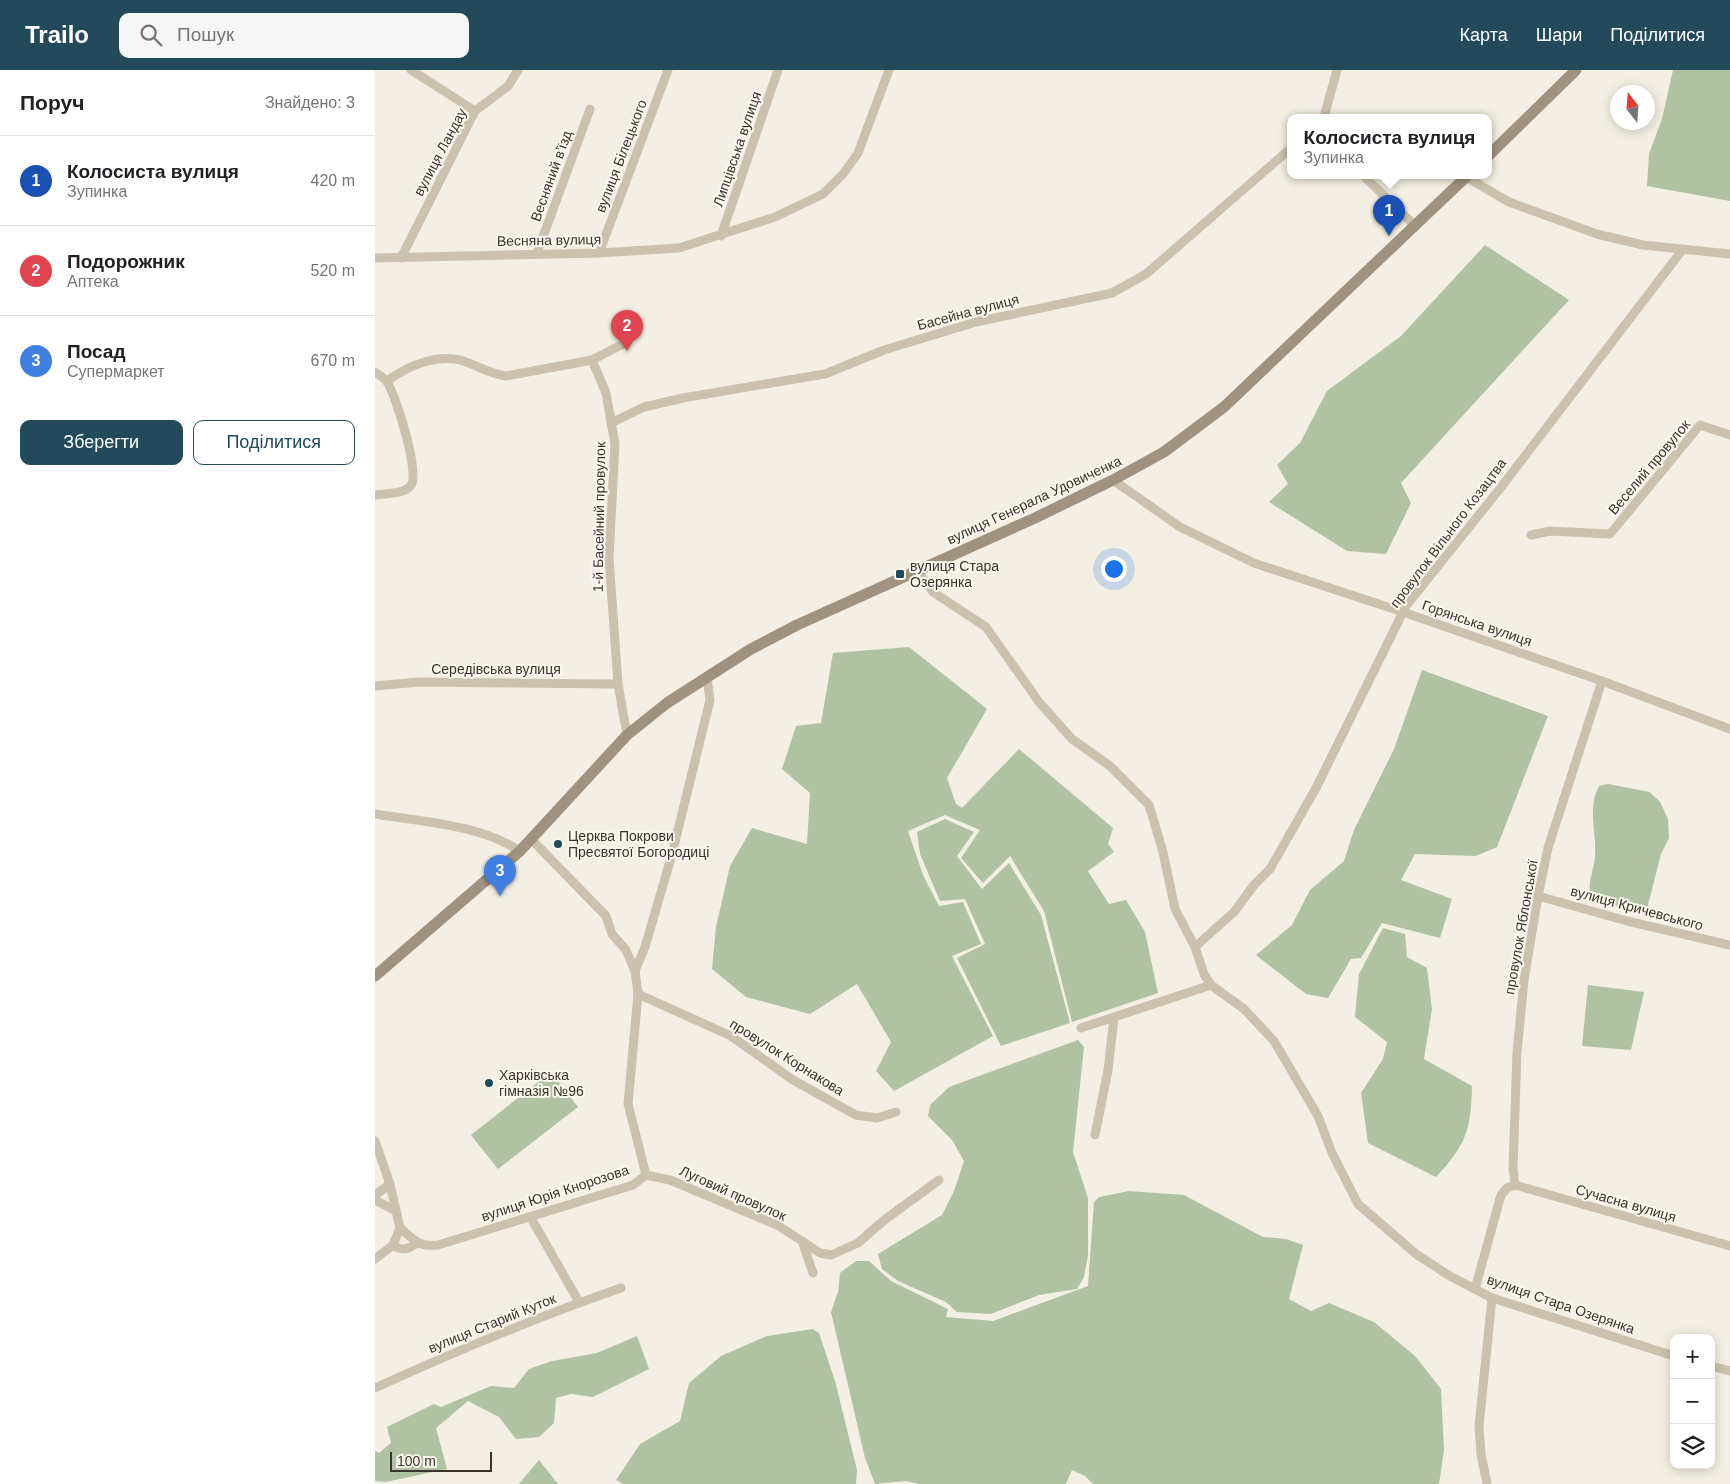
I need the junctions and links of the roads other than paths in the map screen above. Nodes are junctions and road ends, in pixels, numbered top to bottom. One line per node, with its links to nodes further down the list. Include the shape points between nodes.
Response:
1 (411, 70): 9 (street)
2 (518, 70): 9 (street, вулиця Ландау, via 508,86)
3 (668, 70): 20 (street, вулиця Білецького)
4 (778, 70): 17 (street, Липцівська вулиця)
5 (889, 70): 17 (street, Весняна вулиця, via 858,154 823,194 775,217)
6 (1337, 70): 10 (street)
7 (1576, 70): 12 (main road)
8 (590, 109): 19 (street, Весняний вʼїзд)
9 (475, 111): 23 (street, вулиця Ландау)
10 (1325, 114)
11 (1287, 152): 28 (street, Басейна вулиця, via 1146,274 1112,293 975,322 884,350 825,374 645,407)
12 (1492, 152)
13 (1367, 179): 16 (street)
14 (1464, 179): 16 (main road, вулиця Генерала Удовиченка)
15 (1472, 179): 18 (street, via 1509,202 1597,234 1643,245)
16 (1414, 225): 30 (main road, вулиця Генерала Удовиченка, via 1223,407 1164,452)
17 (721, 236): 20 (street, Весняна вулиця, via 679,248)
18 (1683, 249): 21 (street); 34 (street, провулок Вільного Козацтва)
19 (537, 253): 20 (street, Весняна вулиця); 23 (street, Весняна вулиця)
20 (599, 253)
21 (1730, 254)
22 (375, 258): 23 (street, Весняна вулиця)
23 (401, 258)
24 (625, 343): 25 (street)
25 (592, 360): 27 (street, via 506,376 466,362 442,358 418,364); 28 (street, 1-й Басейний провулок, via 606,393)
26 (375, 372): 27 (street)
27 (387, 381): 31 (street, via 403,428 414,477 411,486 403,491)
28 (611, 423): 37 (street, 1-й Басейний провулок, via 615,444 609,558)
29 (1730, 435): 32 (street, Веселий провулок, via 1700,425 1610,534 1550,531)
30 (1113, 480): 33 (main road, вулиця Генерала Удовиченка); 34 (street, Горянська вулиця, via 1180,527 1254,563)
31 (375, 495)
32 (1531, 535)
33 (918, 572): 35 (main road, вулиця Генерала Удовиченка, via 797,625 751,649); 46 (street, вулиця Стара Озерянка, via 933,592 986,627 1052,717 1072,738 1110,766 1149,805 1175,909)
34 (1403, 612): 36 (street, Горянська вулиця); 46 (street, провулок Вільного Козацтва, via 1316,788 1270,869 1234,912)
35 (707, 678): 40 (main road, вулиця Генерала Удовиченка, via 667,703); 47 (street, via 710,700 697,757 671,858)
36 (1602, 681): 39 (street, Горянська вулиця); 44 (street, провулок Яблонської, via 1549,848)
37 (618, 684): 38 (street, Середівська вулиця, via 419,682); 40 (street, 1-й Басейний провулок)
38 (375, 686)
39 (1730, 729)
40 (627, 735): 42 (main road, вулиця Генерала Удовиченка)
41 (375, 814): 43 (street, via 462,828 504,841)
42 (532, 840): 43 (main road, вулиця Генерала Удовиченка); 47 (street, via 606,916 612,934 626,950)
43 (520, 851): 48 (main road, вулиця Генерала Удовиченка)
44 (1538, 896): 45 (street, вулиця Кричевського); 59 (street, провулок Яблонської, via 1524,980 1517,1052)
45 (1730, 945)
46 (1195, 947): 49 (street, вулиця Стара Озерянка)
47 (635, 971): 50 (street, вулиця Юрія Кнорозова)
48 (375, 976)
49 (1211, 985): 51 (street); 72 (street, вулиця Стара Озерянка, via 1243,1010 1274,1041 1318,1116 1358,1204 1416,1254)
50 (638, 994): 53 (street, провулок Корнакова, via 731,1036 793,1080 856,1115 877,1118); 56 (street, вулиця Юрія Кнорозова, via 628,1104)
51 (1114, 1018): 52 (street); 54 (street)
52 (1081, 1028)
53 (896, 1112)
54 (1095, 1135)
55 (375, 1141): 58 (street)
56 (646, 1175): 63 (street, вулиця Юрія Кнорозова, via 633,1185); 65 (street, Луговий провулок, via 670,1180 777,1225)
57 (939, 1180): 65 (street, Луговий провулок, via 858,1243 831,1255 820,1254)
58 (390, 1184): 60 (street); 62 (street)
59 (1515, 1185): 68 (street, Сучасна вулиця); 72 (street, via 1503,1191 1499,1199)
60 (375, 1195)
61 (375, 1200): 62 (street)
62 (397, 1211): 64 (street)
63 (531, 1218): 66 (street, вулиця Юрія Кнорозова, via 438,1245); 74 (street)
64 (400, 1228): 66 (street); 67 (street)
65 (802, 1241): 70 (street)
66 (416, 1243): 67 (street, вулиця Юрія Кнорозова, via 402,1249)
67 (393, 1245): 69 (street)
68 (1730, 1246)
69 (375, 1259)
70 (813, 1273)
71 (621, 1288): 74 (street, вулиця Старий Куток)
72 (1475, 1289): 73 (street, вулиця Стара Озерянка)
73 (1492, 1298): 75 (street, вулиця Стара Озерянка); 79 (street, via 1479,1426)
74 (579, 1302): 78 (street, вулиця Старий Куток, via 448,1354)
75 (1670, 1355)
76 (1715, 1367): 77 (street)
77 (1730, 1371)
78 (375, 1388)
79 (1487, 1484)

